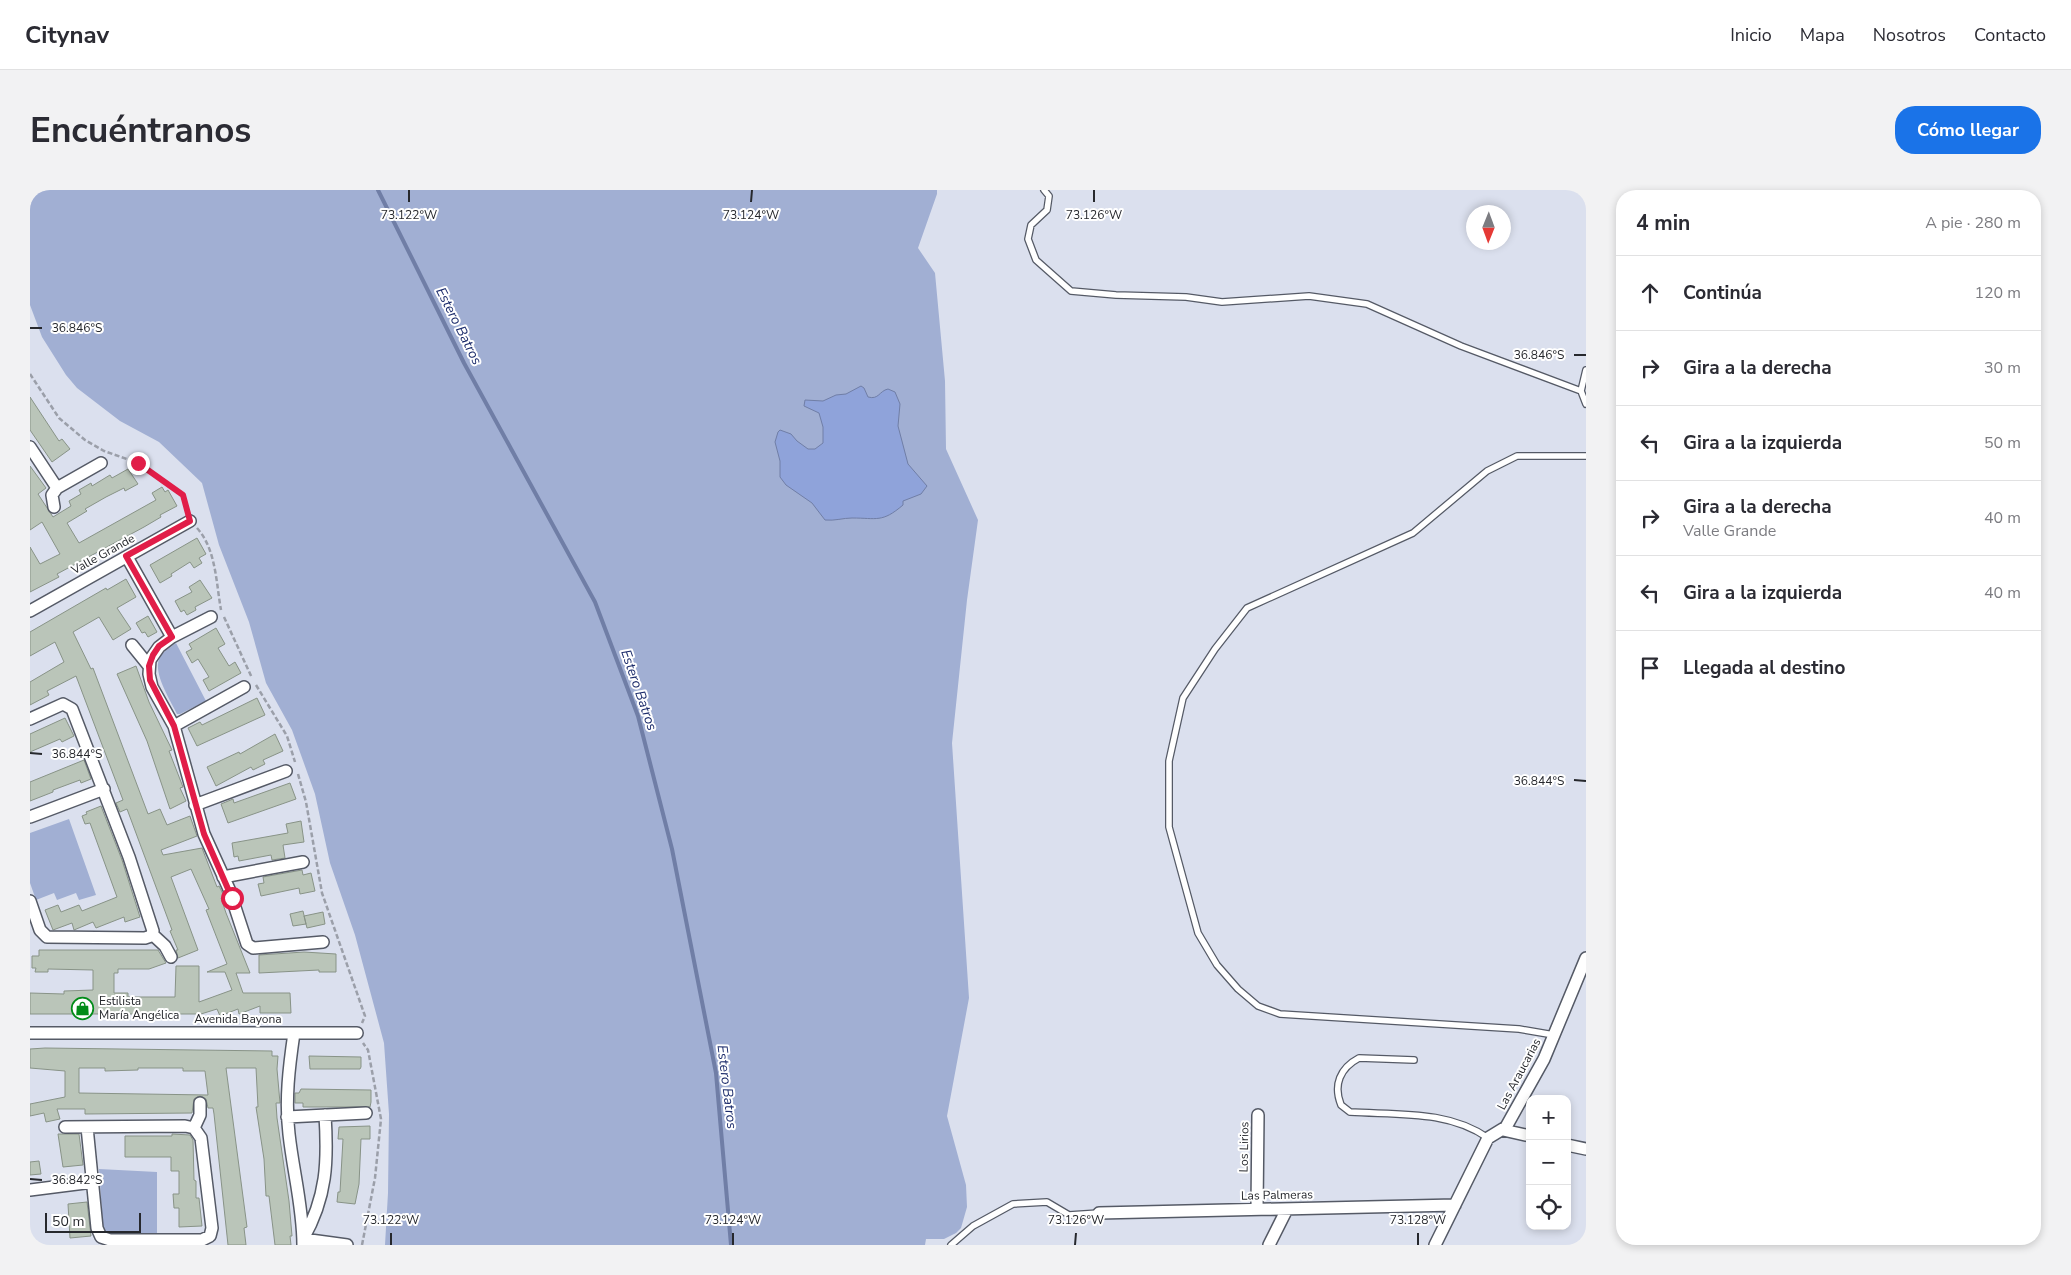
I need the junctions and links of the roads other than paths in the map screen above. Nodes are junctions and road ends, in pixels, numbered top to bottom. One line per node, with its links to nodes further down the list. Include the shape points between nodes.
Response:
1 (1044, 190): 3 (lane, via 1049,196 1047,210 1031,225 1028,239 1036,260 1071,291 1186,296 1222,302 1310,296 1367,304 1461,346)
2 (1586, 370): 3 (lane)
3 (1581, 391): 4 (lane)
4 (1586, 404)
5 (30, 447): 8 (street)
6 (1586, 456): 34 (lane, via 1517,456 1487,471 1413,533 1247,608 1183,698 1169,762 1169,828 1198,933 1217,965 1258,1006 1280,1014 1519,1029)
7 (101, 463): 8 (street)
8 (57, 488): 9 (street, via 52,495)
9 (54, 507)
10 (190, 521): 11 (street, Valle Grande)
11 (126, 556): 12 (street, Valle Grande); 14 (street)
12 (30, 611)
13 (211, 617): 14 (street)
14 (172, 637): 16 (street, via 155,650)
15 (132, 644): 16 (street)
16 (149, 666): 19 (street, via 152,687)
17 (244, 687): 19 (street)
18 (30, 719): 21 (street, via 60,705 70,706)
19 (174, 726): 22 (street)
20 (286, 770): 22 (street)
21 (104, 789): 23 (street); 27 (street, via 153,926)
22 (195, 805): 25 (street)
23 (30, 817)
24 (303, 862): 25 (street)
25 (223, 876): 28 (street, via 249,946)
26 (30, 901): 27 (street, via 41,932 47,937 145,938)
27 (152, 934): 29 (street)
28 (323, 942)
29 (171, 956)
30 (1586, 958): 34 (street, Las Araucarias)
31 (30, 1033): 32 (street, Avenida Bayona)
32 (294, 1033): 33 (street, Avenida Bayona); 40 (street)
33 (357, 1033)
34 (1554, 1035): 44 (street, Las Araucarias, via 1544,1060)
35 (1414, 1060): 46 (lane, via 1359,1058 1352,1061 1339,1078 1337,1092 1340,1105 1350,1112 1444,1118)
36 (200, 1103): 43 (street, via 200,1115)
37 (366, 1113): 38 (street)
38 (325, 1115): 40 (street); 56 (street, via 324,1187)
39 (1258, 1115): 53 (street, Los Lirios)
40 (287, 1117): 56 (street)
41 (65, 1127): 42 (street)
42 (87, 1127): 43 (street); 49 (street)
43 (194, 1128): 55 (street, via 201,1138)
44 (1503, 1130): 45 (street); 46 (street, Las Araucarias)
45 (1526, 1135)
46 (1488, 1138): 51 (street)
47 (1571, 1146): 48 (street)
48 (1586, 1150)
49 (92, 1182): 50 (street); 55 (street, via 98,1231 105,1239)
50 (30, 1190)
51 (1456, 1206): 52 (street, Las Palmeras); 60 (street)
52 (1287, 1209): 53 (street, Las Palmeras); 59 (street)
53 (1257, 1210): 54 (street, Las Palmeras)
54 (1099, 1213): 58 (lane, via 1069,1215 1047,1202 1013,1204 973,1226)
55 (214, 1240)
56 (303, 1242): 57 (street)
57 (347, 1245)
58 (951, 1245)
59 (1269, 1245)
60 (1435, 1245)

